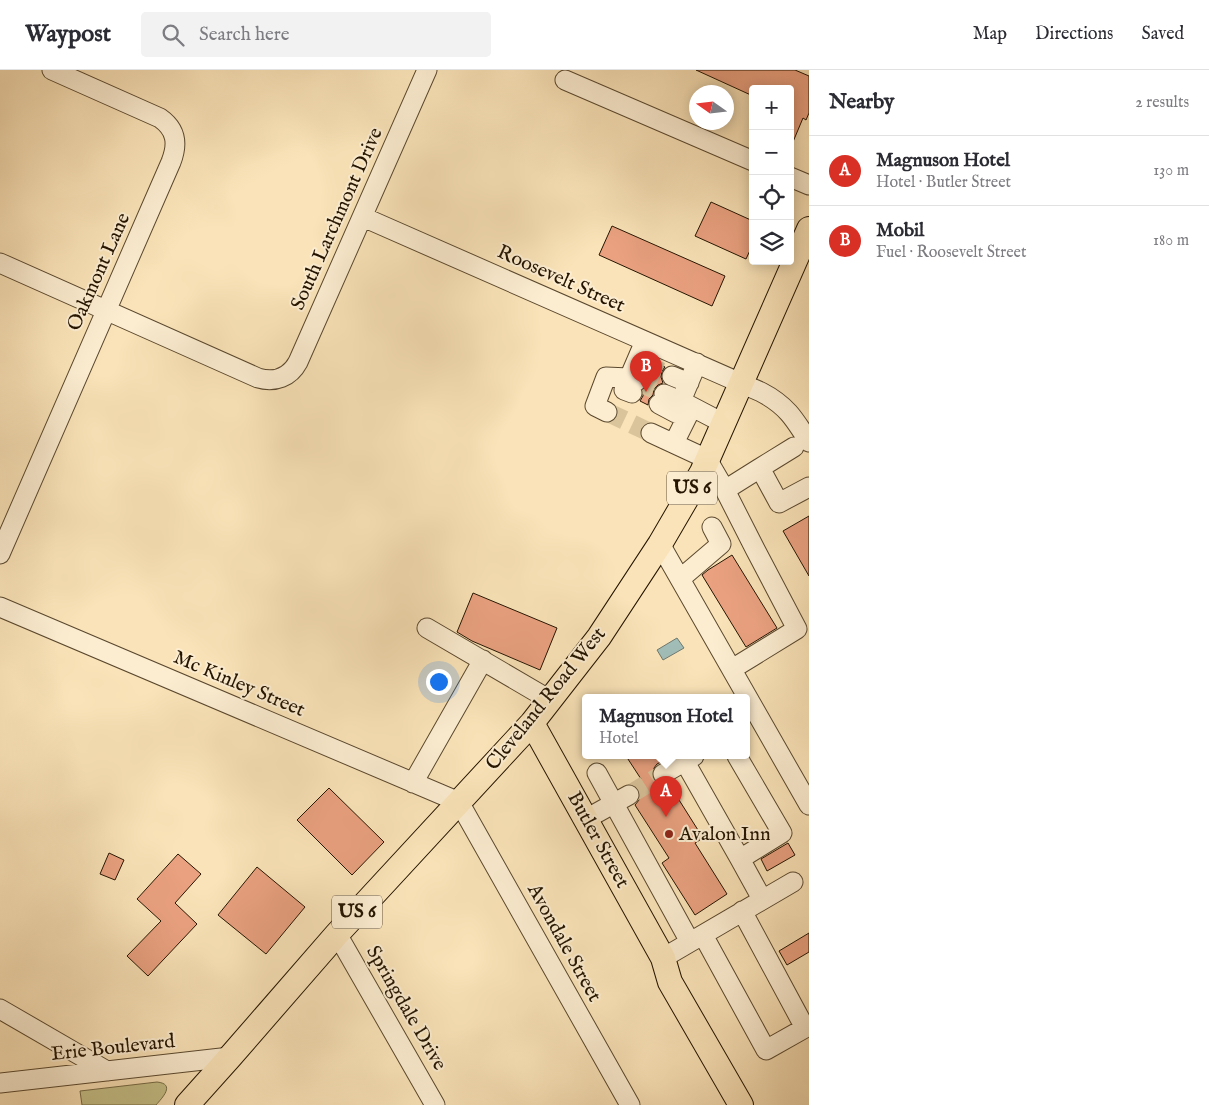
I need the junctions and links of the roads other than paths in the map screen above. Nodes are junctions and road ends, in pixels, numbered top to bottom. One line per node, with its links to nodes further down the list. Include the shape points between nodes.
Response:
1 (52, 70): 10 (street, Oakmont Lane, via 153,114 166,122 174,136 171,162)
2 (427, 70): 7 (street, South Larchmont Drive)
3 (565, 80): 4 (street)
4 (749, 158)
5 (794, 179): 6 (street)
6 (809, 185)
7 (363, 217): 10 (street, South Larchmont Drive, via 298,362 290,373 280,378 258,378); 11 (street, Roosevelt Street)
8 (809, 229): 13 (main road, Cleveland Road West / US 6)
9 (0, 263): 10 (street)
10 (107, 310): 26 (street, Oakmont Lane)
11 (645, 341): 12 (street, Roosevelt Street); 15 (street, via 635,376 606,377)
12 (697, 364): 13 (street, Roosevelt Street); 14 (street, via 680,380)
13 (741, 383): 16 (main road, Cleveland Road West / US 6); 19 (street, Roosevelt Street, via 781,405 793,417)
14 (674, 402): 16 (street); 18 (street)
15 (601, 409)
16 (723, 422): 20 (main road, Cleveland Road West / US 6)
17 (651, 433): 18 (street)
18 (674, 444): 20 (street)
19 (801, 444): 21 (street)
20 (707, 459): 23 (street); 25 (main road, Cleveland Road West / US 6)
21 (760, 468): 22 (street, via 779,503); 23 (street)
22 (809, 487)
23 (726, 490): 31 (street, via 797,629)
24 (712, 527): 27 (street, via 721,544)
25 (660, 544): 27 (street); 33 (main road, Cleveland Road West / US 6, via 600,637)
26 (0, 554)
27 (680, 579): 31 (street)
28 (0, 606): 40 (street, Mc Kinley Street)
29 (427, 628): 30 (street)
30 (483, 660): 33 (street); 40 (street)
31 (732, 669): 32 (street)
32 (746, 694)
33 (550, 700): 35 (main road, Cleveland Road West / US 6)
34 (750, 701): 43 (street)
35 (532, 723): 42 (main road, Cleveland Road West / US 6); 44 (main road, Butler Street)
36 (690, 759): 39 (street); 45 (street)
37 (739, 759): 45 (street, via 782,832)
38 (598, 773): 41 (street)
39 (663, 774)
40 (413, 783): 42 (street, Mc Kinley Street)
41 (622, 799): 44 (street); 50 (street)
42 (460, 802): 49 (main road, Cleveland Road West / US 6); 58 (street, Avondale Street)
43 (809, 804)
44 (586, 819): 51 (main road, Butler Street)
45 (740, 858): 47 (street)
46 (793, 882): 47 (street)
47 (762, 899): 48 (street)
48 (742, 911): 50 (street); 50 (street, via 805,1028 766,1050)
49 (337, 934): 53 (main road, Cleveland Road West / US 6); 57 (street, Springdale Drive)
50 (697, 938): 51 (street)
51 (663, 958): 59 (main road, Butler Street, via 670,982); 60 (main road, Butler Street, via 682,975)
52 (0, 1009): 54 (street)
53 (230, 1057): 54 (street, Erie Boulevard); 56 (main road, Cleveland Road West / US 6)
54 (106, 1071): 55 (street, Erie Boulevard)
55 (0, 1083)
56 (187, 1105)
57 (435, 1105)
58 (630, 1105)
59 (741, 1105)
60 (758, 1105)

